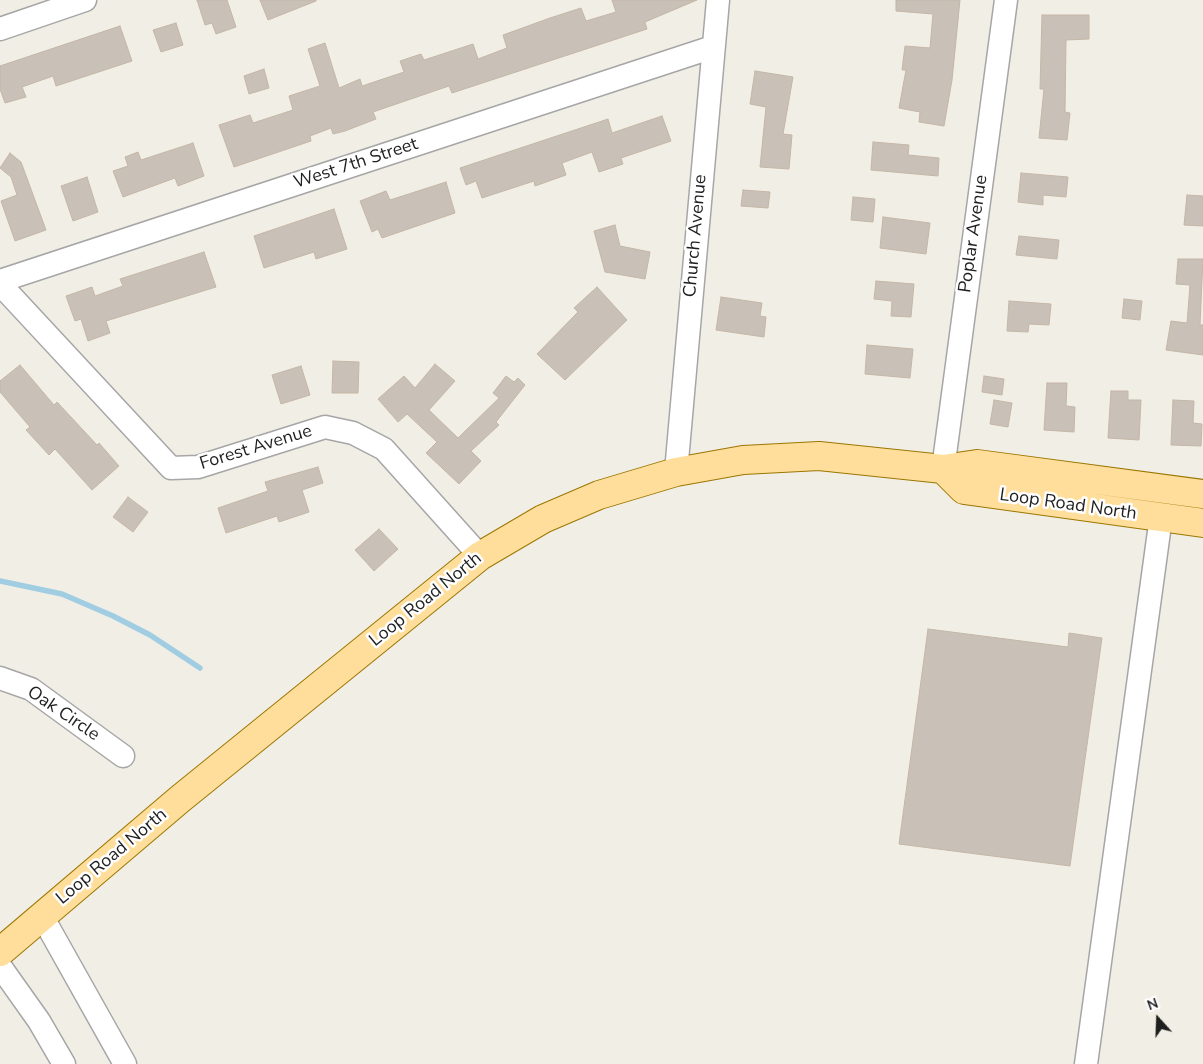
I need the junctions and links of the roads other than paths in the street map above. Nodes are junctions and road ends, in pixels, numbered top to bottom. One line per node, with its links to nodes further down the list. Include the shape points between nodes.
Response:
1 (84, 0): 4 (street)
2 (718, 0): 5 (street, Church Avenue)
3 (1006, 0): 7 (street, Poplar Avenue)
4 (0, 29)
5 (713, 47): 6 (street, West 7th Street); 8 (street, Church Avenue)
6 (0, 283): 12 (street, Forest Avenue, via 171,468 198,467 325,427 353,433 384,449)
7 (942, 469): 8 (main road, Loop Road North, via 819,456 743,460); 9 (main road, Loop Road North, via 977,464); 10 (main road, Loop Road North, via 964,490)
8 (676, 472): 12 (main road, Loop Road North, via 583,502 543,519)
9 (1203, 494)
10 (1160, 517): 11 (main road, Loop Road North); 20 (street)
11 (1203, 523)
12 (480, 556): 15 (main road, Loop Road North, via 180,799)
13 (0, 678): 14 (street, Oak Circle, via 31,690)
14 (123, 756)
15 (42, 916): 16 (main road, Loop Road North); 19 (street)
16 (0, 952)
17 (0, 966): 18 (street, via 39,1021)
18 (64, 1064)
19 (125, 1064)
20 (1086, 1064)

